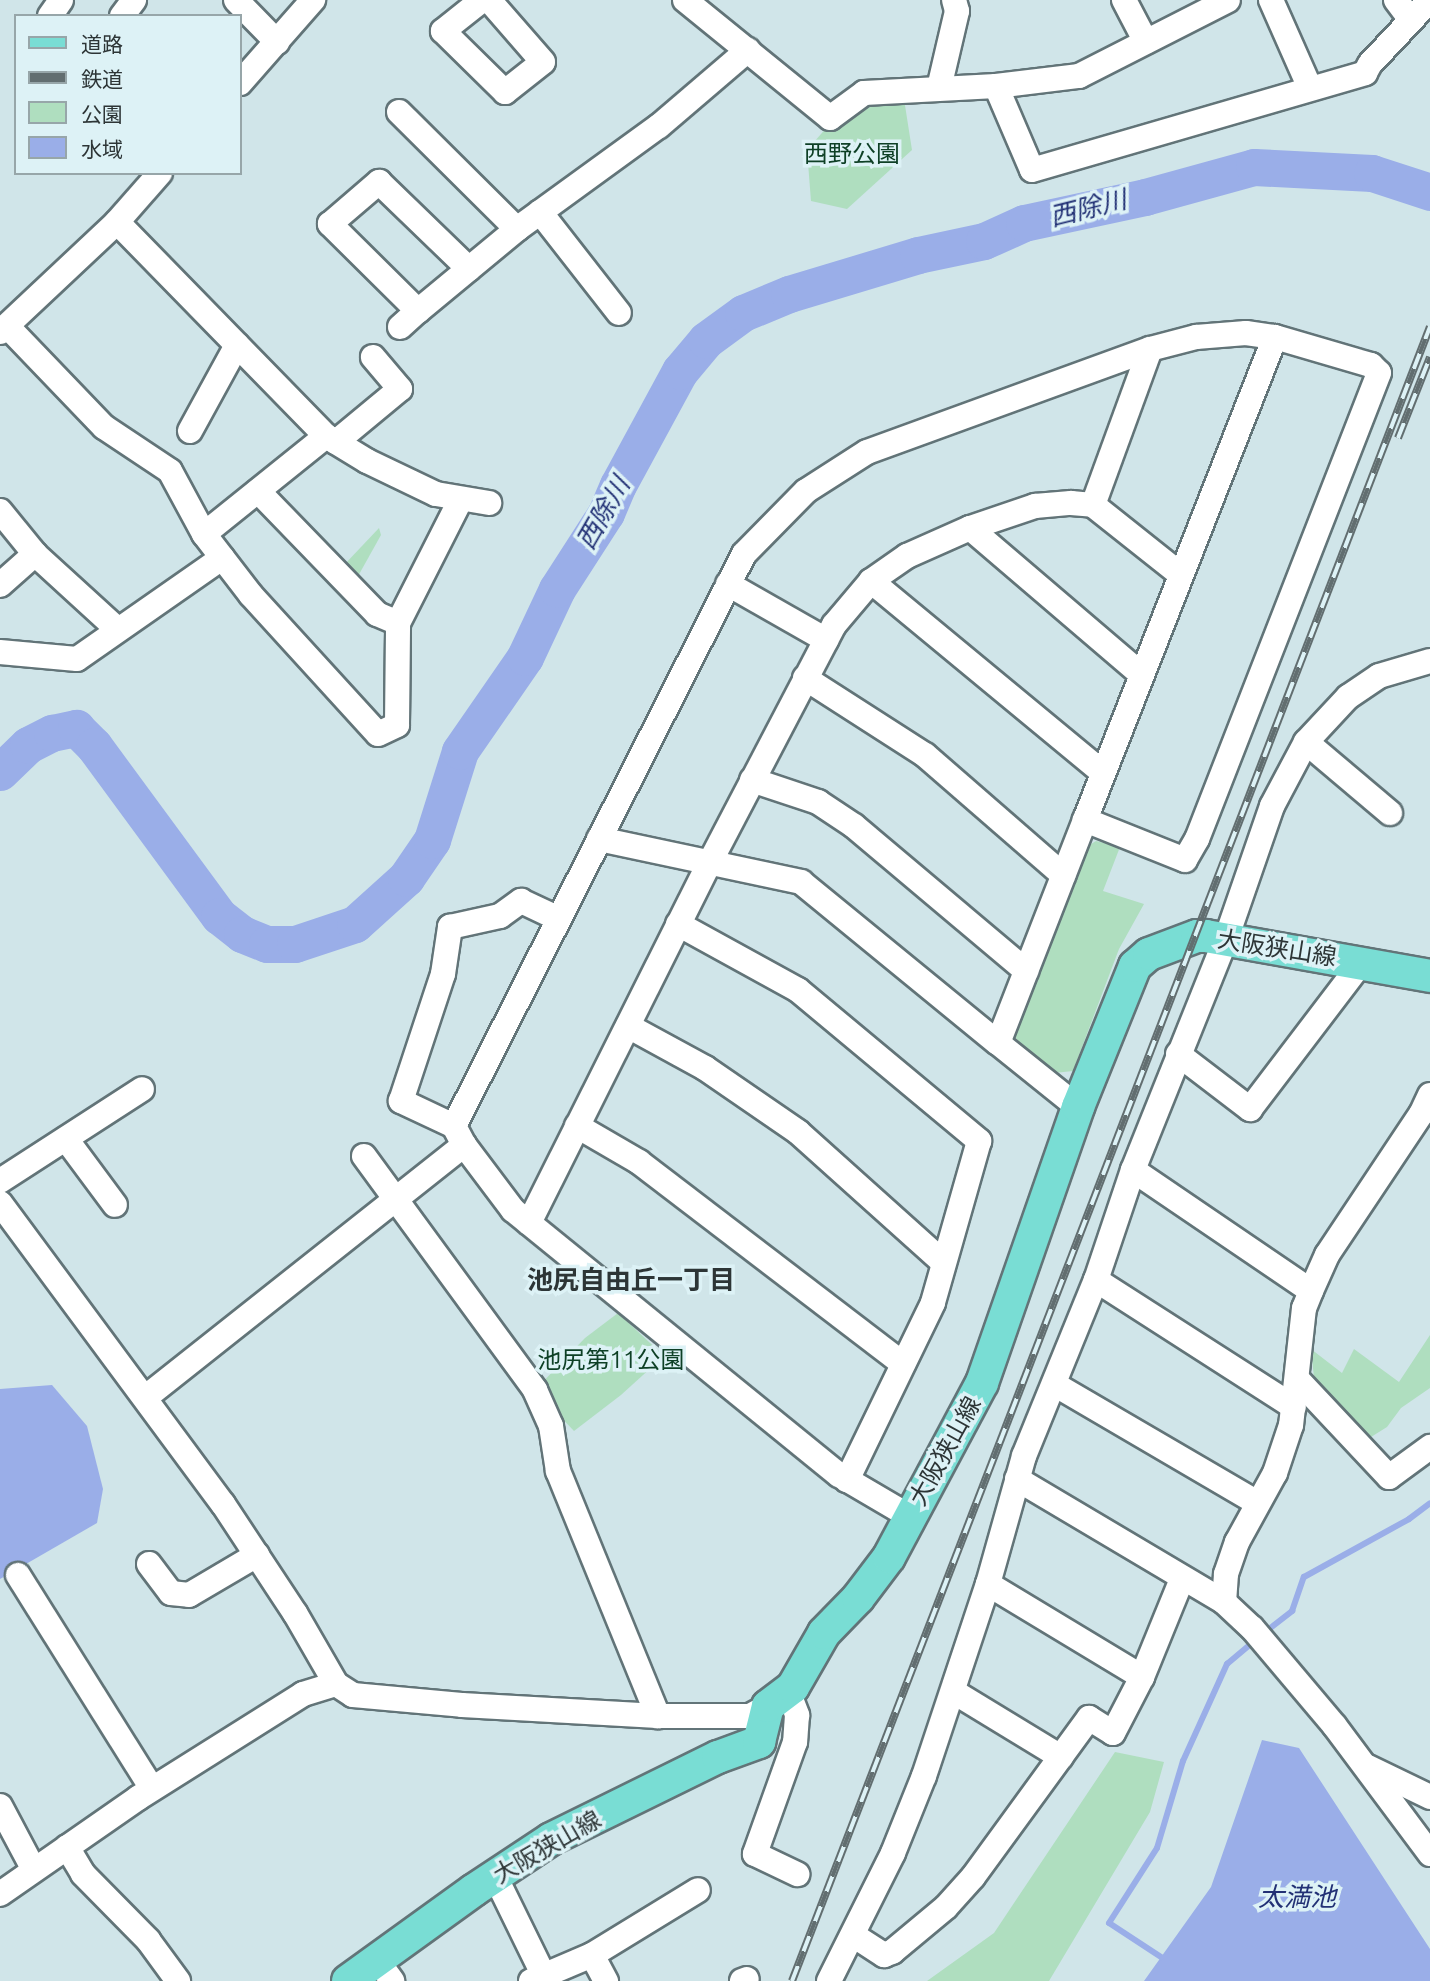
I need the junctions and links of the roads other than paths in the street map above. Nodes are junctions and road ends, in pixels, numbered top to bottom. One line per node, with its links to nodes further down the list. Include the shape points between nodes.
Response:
1 (236, 0): 14 (street)
2 (313, 0): 14 (street)
3 (482, 0): 4 (street, via 443,31 505,92 543,62)
4 (489, 0)
5 (685, 0): 16 (street)
6 (954, 0): 19 (street, via 957,11)
7 (1124, 0): 15 (street)
8 (1228, 0): 12 (street)
9 (1271, 0): 20 (street)
10 (1395, 0): 13 (street)
11 (1430, 0): 13 (street)
12 (1198, 7): 15 (street)
13 (1411, 20): 20 (street, via 1365,73)
14 (276, 41): 17 (street)
15 (1146, 42): 18 (street, via 1079,76)
16 (748, 50): 19 (street, via 830,118 864,93); 23 (street, via 659,126)
17 (242, 81)
18 (996, 86): 19 (street); 20 (street, via 1032,170)
19 (939, 88)
20 (1310, 88)
21 (399, 112): 25 (street)
22 (158, 175): 24 (street)
23 (540, 212): 25 (street); 27 (street)
24 (117, 222): 28 (street); 30 (street)
25 (517, 229): 26 (street)
26 (468, 269): 26 (street, via 409,319 330,224 379,182)
27 (619, 313)
28 (4, 329): 41 (street, via 104,427 170,471)
29 (1275, 337): 31 (street, via 1246,333 1196,337); 44 (street); 59 (street, via 1371,365 1379,373 1197,839 1185,860)
30 (237, 345): 33 (street); 34 (street)
31 (1150, 349): 38 (street); 46 (street, via 867,452 806,491 744,554)
32 (373, 357): 34 (street, via 400,390)
33 (190, 431)
34 (331, 439): 35 (street); 36 (street, via 436,494)
35 (258, 491): 41 (street); 48 (street, via 377,614)
36 (461, 499): 37 (street); 48 (street)
37 (489, 503)
38 (1093, 505): 40 (street, via 1035,506); 44 (street)
39 (0, 510): 42 (street)
40 (970, 527): 45 (street, via 906,556); 53 (street)
41 (204, 534): 43 (street)
42 (35, 554): 47 (street); 49 (street)
43 (222, 558): 48 (street, via 378,734 397,725); 49 (street)
44 (1181, 575): 53 (street)
45 (871, 581): 50 (street); 56 (street)
46 (728, 584): 50 (street); 60 (street)
47 (0, 585)
48 (398, 623)
49 (117, 629): 51 (street, via 77,659)
50 (826, 640): 54 (street)
51 (0, 652)
52 (1430, 661): 55 (street, via 1379,676 1348,697)
53 (1142, 675): 56 (street)
54 (806, 678): 57 (street); 62 (street, via 925,755)
55 (1307, 742): 58 (street); 65 (street, via 1272,806)
56 (1103, 773): 59 (street)
57 (752, 780): 61 (street); 67 (street, via 818,802 853,826)
58 (1390, 813)
59 (1084, 820): 62 (street)
60 (599, 839): 61 (street); 63 (street)
61 (709, 864): 64 (street); 70 (street, via 801,882)
62 (1063, 875): 67 (street)
63 (559, 919): 76 (street); 76 (street, via 521,901 500,916 450,927 443,974 401,1101)
64 (678, 924): 69 (street); 85 (street, via 798,990 979,1141)
65 (1226, 939): 66 (main road, 大阪狭山線); 71 (street); 74 (main road, 大阪狭山線, via 1197,936 1149,954 1135,966)
66 (1362, 962): 68 (main road, 大阪狭山線); 71 (street, via 1250,1109)
67 (1026, 971): 70 (street)
68 (1430, 976)
69 (628, 1026): 75 (street); 85 (street, via 705,1068 798,1132)
70 (998, 1043): 74 (street)
71 (1178, 1054): 79 (street)
72 (142, 1090): 77 (street)
73 (1430, 1095): 87 (street, via 1327,1255)
74 (1078, 1107): 97 (main road, 大阪狭山線, via 982,1383)
75 (577, 1126): 84 (street); 88 (street, via 639,1162)
76 (459, 1135): 81 (street); 84 (street, via 513,1210)
77 (66, 1139): 80 (street); 82 (street)
78 (364, 1156): 81 (street)
79 (1133, 1170): 86 (street); 87 (street)
80 (0, 1181)
81 (396, 1201): 91 (street); 108 (street, via 535,1390 551,1426 558,1471)
82 (115, 1205)
83 (4, 1217): 91 (street)
84 (529, 1223): 95 (street)
85 (943, 1262): 88 (street, via 933,1303)
86 (1096, 1280): 90 (street); 92 (street)
87 (1311, 1290): 89 (street, via 1304,1308)
88 (903, 1364): 95 (street)
89 (1298, 1380): 92 (street); 93 (street, via 1389,1477)
90 (1054, 1384): 94 (street); 96 (street)
91 (146, 1397): 98 (street)
92 (1294, 1407): 96 (street, via 1275,1473)
93 (1430, 1447)
94 (1017, 1479): 101 (street); 102 (street)
95 (846, 1480): 97 (street)
96 (1258, 1503): 103 (street, via 1226,1574)
97 (909, 1516): 107 (main road, 大阪狭山線, via 889,1557 824,1633)
98 (257, 1555): 99 (street, via 189,1595 171,1593); 105 (street)
99 (149, 1564)
100 (18, 1575): 111 (street)
101 (1182, 1579): 103 (street); 104 (street)
102 (988, 1584): 104 (street); 106 (street)
103 (1224, 1602): 110 (street, via 1252,1629)
104 (1142, 1678): 109 (street, via 1113,1733 1089,1718)
105 (336, 1684): 108 (street, via 353,1695); 111 (street, via 303,1694)
106 (954, 1692): 109 (street); 121 (street, via 893,1853)
107 (778, 1699): 108 (street, via 750,1716); 117 (street, via 797,1715 795,1742 755,1854); 118 (main road, 大阪狭山線, via 759,1742 718,1757 551,1839)
108 (658, 1716)
109 (1060, 1757): 121 (street, via 973,1877 938,1914 884,1955)
110 (1364, 1765): 112 (street); 115 (street)
111 (152, 1789): 114 (street)
112 (1430, 1797)
113 (0, 1806): 116 (street)
114 (67, 1847): 116 (street); 125 (street, via 83,1874 148,1940)
115 (1430, 1854)
116 (34, 1870): 120 (street)
117 (797, 1874)
118 (495, 1876): 123 (main road, 大阪狭山線); 124 (street)
119 (698, 1890): 122 (street)
120 (0, 1894)
121 (853, 1935): 128 (street)
122 (592, 1955): 124 (street); 127 (street)
123 (384, 1971): 126 (main road, 大阪狭山線)
124 (538, 1978)
125 (178, 1981)
126 (348, 1981)
127 (606, 1981)
128 (829, 1981)

